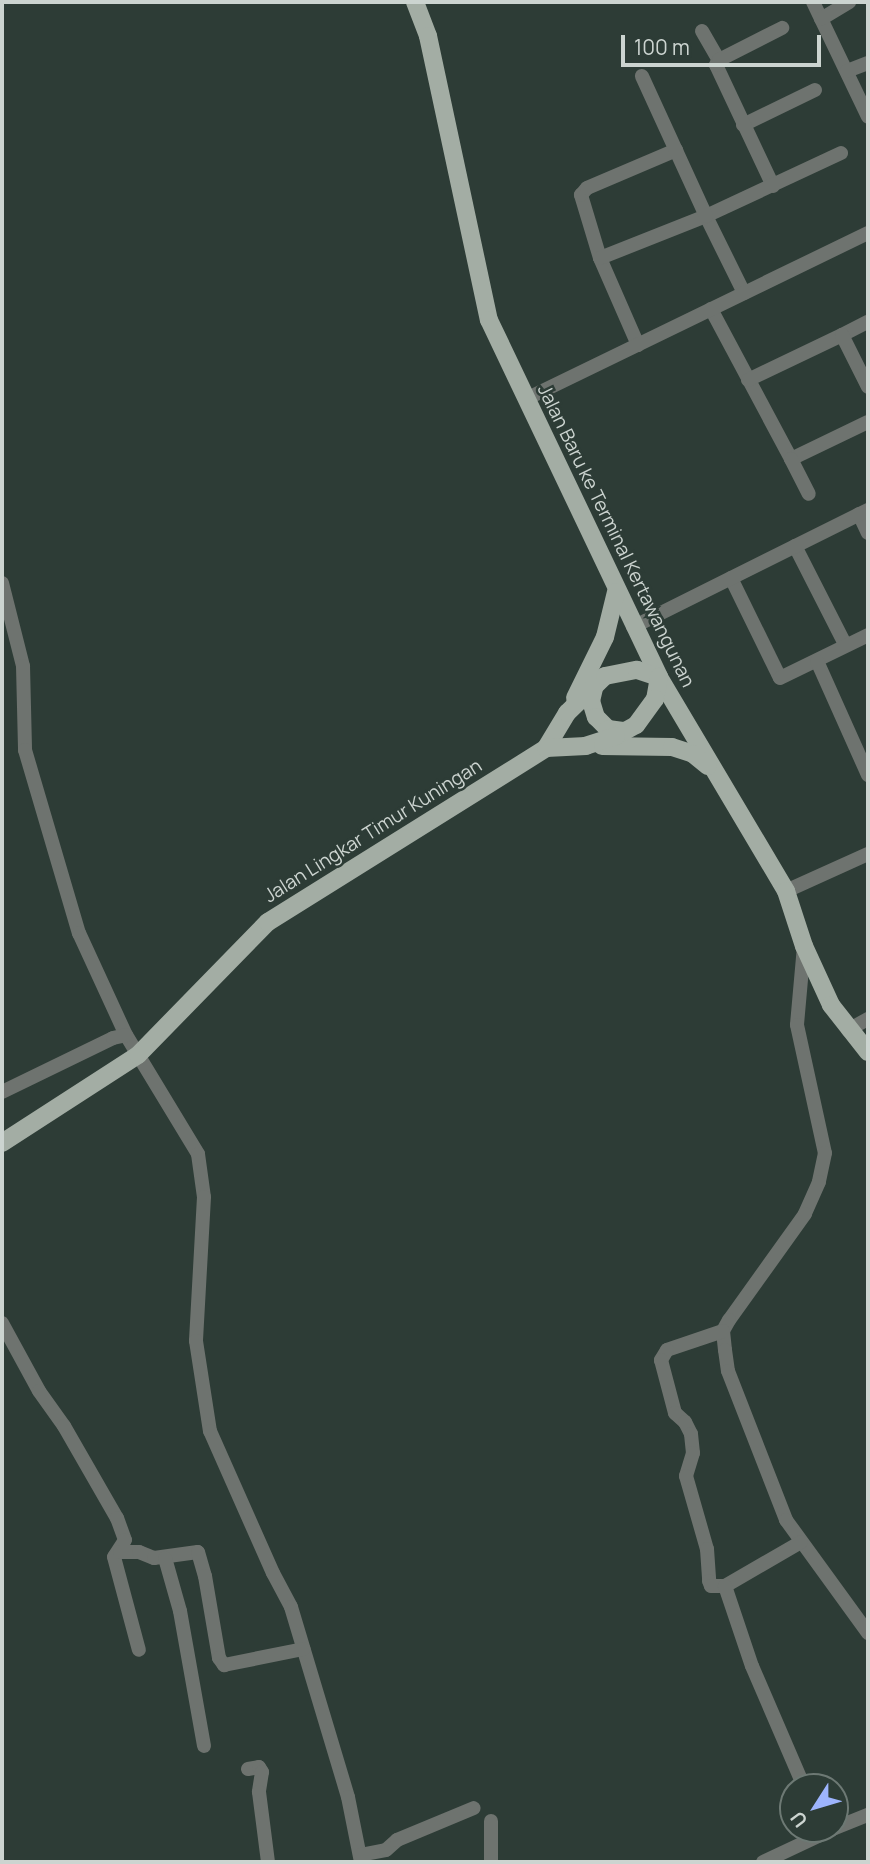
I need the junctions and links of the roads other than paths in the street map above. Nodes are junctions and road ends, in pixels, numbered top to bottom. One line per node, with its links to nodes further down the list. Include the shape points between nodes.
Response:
1 (415, 2): 27 (main road, Jalan Baru ke Terminal Kertawangunan, via 428,36 486,311)
2 (813, 2): 4 (street)
3 (849, 2): 4 (street)
4 (821, 19): 9 (street)
5 (782, 28): 7 (street)
6 (702, 31): 7 (street)
7 (719, 60): 13 (street, via 717,71)
8 (868, 63): 9 (street)
9 (847, 71): 12 (street)
10 (642, 76): 14 (street)
11 (815, 90): 13 (street)
12 (868, 117)
13 (743, 125): 16 (street)
14 (676, 150): 17 (street); 19 (street, via 587,188 581,195)
15 (841, 153): 16 (street)
16 (773, 186): 17 (street)
17 (706, 216): 19 (street); 20 (street)
18 (868, 233): 20 (street)
19 (600, 258): 24 (street)
20 (744, 293): 21 (street)
21 (711, 309): 24 (street); 25 (street)
22 (868, 323): 23 (street)
23 (842, 335): 25 (street); 26 (street)
24 (638, 345): 27 (street)
25 (748, 380): 29 (street)
26 (868, 387)
27 (526, 399): 36 (main road, Jalan Baru ke Terminal Kertawangunan)
28 (868, 422): 29 (street)
29 (791, 459): 30 (street)
30 (809, 494)
31 (864, 512): 32 (street); 33 (street)
32 (868, 533)
33 (795, 546): 34 (street); 39 (street)
34 (731, 578): 37 (street); 40 (street, via 780,678)
35 (2, 583): 54 (street, via 23,666 24,750 79,933)
36 (617, 592): 37 (main road, Jalan Baru ke Terminal Kertawangunan); 43 (main road, via 606,637)
37 (634, 627): 41 (main road, Jalan Baru ke Terminal Kertawangunan)
38 (868, 636): 39 (street)
39 (845, 645): 40 (street)
40 (817, 661): 48 (street)
41 (659, 677): 42 (main road, Jalan Lingkar Timur Kuningan, via 620,670); 44 (main road, Jalan Lingkar Timur Kuningan, via 647,714); 47 (main road, Jalan Baru ke Terminal Kertawangunan)
42 (595, 684): 43 (main road, Jalan Lingkar Timur Kuningan); 44 (main road, via 591,701 596,717 608,729)
43 (567, 713): 46 (main road, Jalan Lingkar Timur Kuningan)
44 (625, 731): 45 (main road, Jalan Lingkar Timur Kuningan)
45 (586, 746): 46 (main road, Jalan Lingkar Timur Kuningan); 47 (main road, via 672,747 693,754)
46 (546, 748): 56 (main road, Jalan Lingkar Timur Kuningan, via 268,922)
47 (713, 771): 50 (main road, Jalan Baru ke Terminal Kertawangunan)
48 (868, 775)
49 (868, 854): 50 (street)
50 (786, 891): 51 (main road, Jalan Baru ke Terminal Kertawangunan)
51 (804, 946): 53 (main road, Jalan Baru ke Terminal Kertawangunan); 60 (street, via 797,1025 825,1153 819,1182 805,1214)
52 (868, 1020): 53 (street)
53 (848, 1030): 55 (main road, Jalan Baru ke Terminal Kertawangunan)
54 (127, 1035): 56 (street); 57 (street)
55 (868, 1052)
56 (138, 1055): 58 (main road, Jalan Lingkar Timur Kuningan); 66 (street, via 198,1154 204,1197 197,1341 210,1431 291,1607)
57 (2, 1092)
58 (2, 1143)
59 (2, 1324): 62 (street, via 117,1518 125,1540)
60 (723, 1331): 61 (street, via 728,1371 786,1520); 64 (street, via 667,1350 660,1360 675,1413 691,1434 693,1453 686,1476 707,1549 709,1581 711,1586)
61 (801, 1542): 64 (street); 65 (street)
62 (120, 1552): 63 (street); 67 (street, via 114,1557)
63 (165, 1558): 66 (street, via 198,1552 224,1665); 68 (street, via 180,1611)
64 (725, 1586): 70 (street, via 752,1666)
65 (868, 1633)
66 (303, 1649): 76 (street, via 348,1797)
67 (139, 1650)
68 (204, 1746)
69 (248, 1769): 77 (street, via 259,1767 262,1772 259,1792)
70 (798, 1773)
71 (474, 1808): 76 (street)
72 (868, 1815): 74 (street)
73 (491, 1821): 78 (street)
74 (849, 1822)
75 (802, 1843): 79 (street)
76 (361, 1858)
77 (268, 1862)
78 (491, 1862)
79 (764, 1862)

